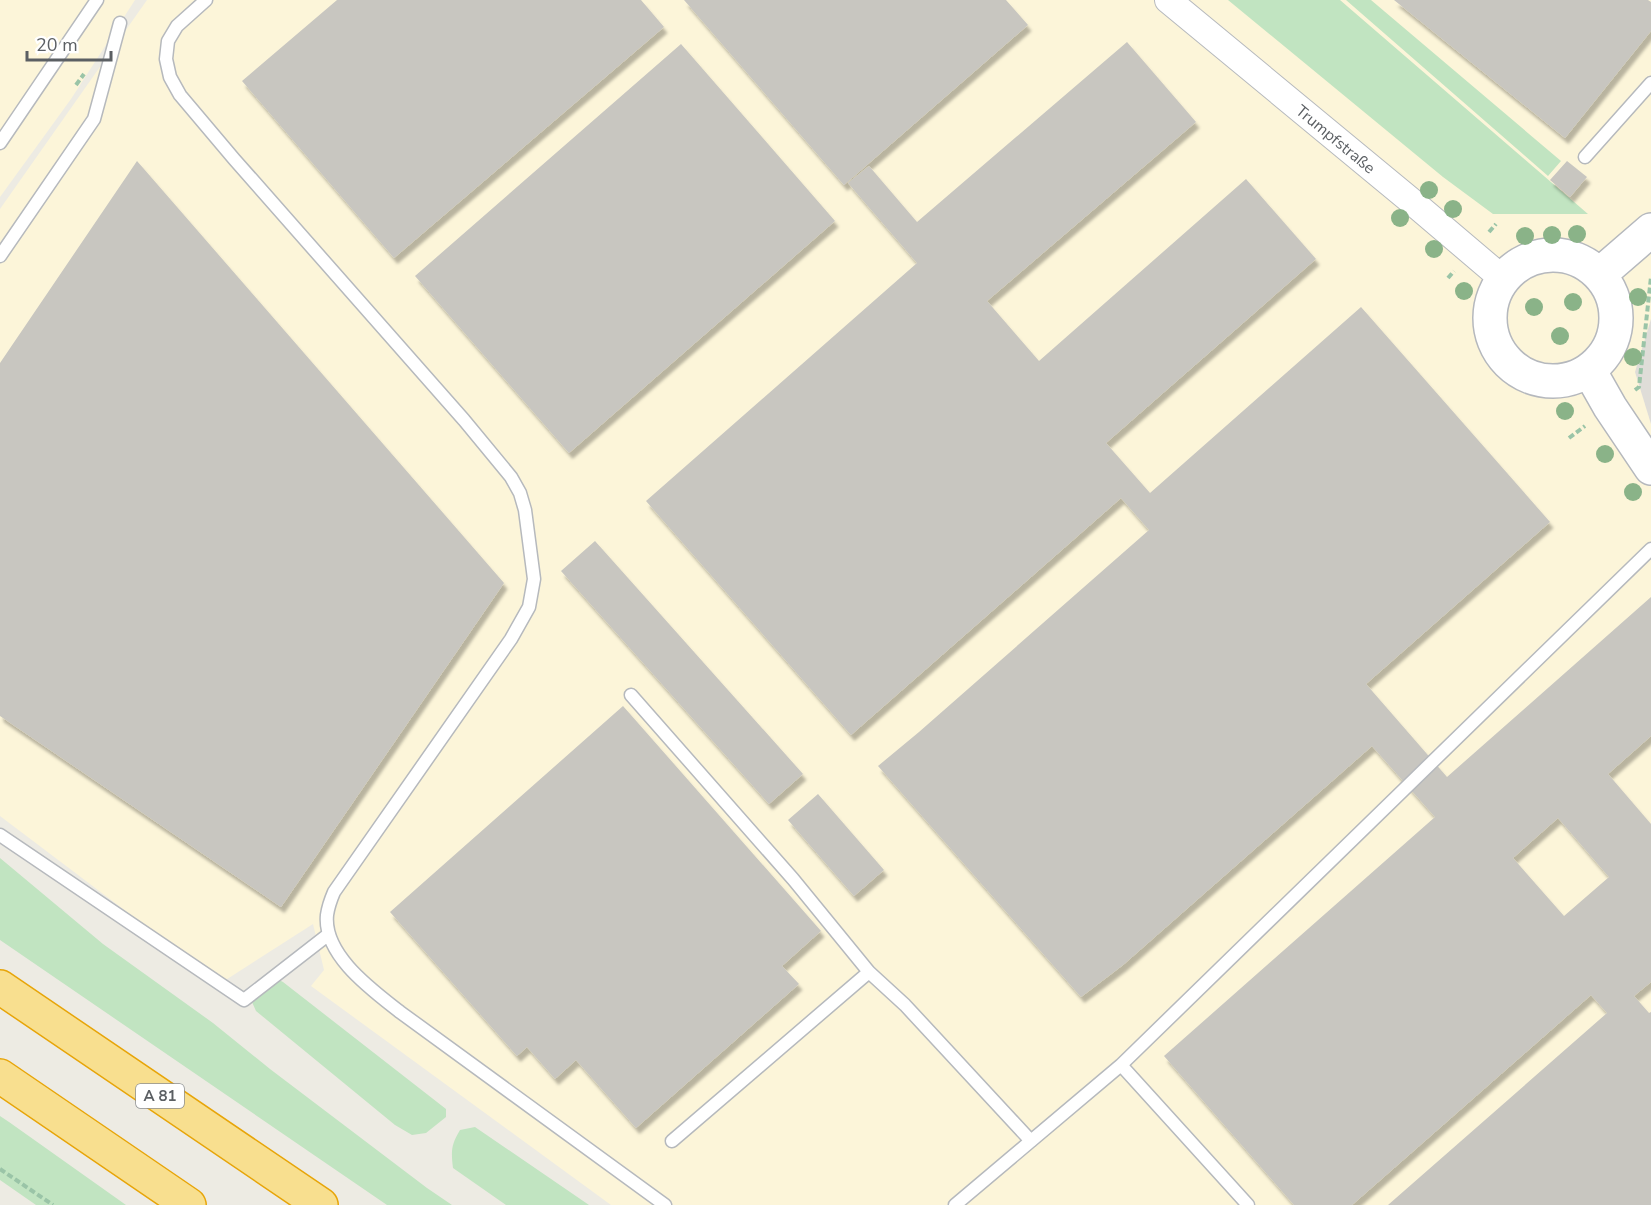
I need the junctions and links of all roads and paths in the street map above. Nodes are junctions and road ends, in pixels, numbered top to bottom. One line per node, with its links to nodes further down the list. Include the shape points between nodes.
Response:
1 (97, 0): 6 (lane)
2 (206, 0): 20 (lane, via 177,26 168,41 166,59 180,95 512,477 525,510 534,579 529,607 511,639 333,892 327,915)
3 (1168, 0): 12 (street, Trumpfstraße)
4 (120, 23): 9 (lane, via 94,119)
5 (1651, 83): 7 (lane)
6 (0, 143)
7 (1585, 157)
8 (1651, 230): 10 (street)
9 (0, 256)
10 (1599, 275): 12 (street, via 1582,262 1561,255 1539,256 1519,265); 13 (street, via 1610,290 1616,325 1602,358)
11 (1651, 276): 14 (path, via 1639,387)
12 (1503, 279): 13 (street, via 1493,299 1490,321 1495,343 1508,362 1526,375 1547,381 1569,379)
13 (1589, 370): 14 (street)
14 (1610, 407): 15 (path); 16 (street)
15 (1569, 438)
16 (1651, 468)
17 (1651, 549): 23 (lane)
18 (631, 695): 21 (lane)
19 (0, 835): 20 (lane, via 244,1000)
20 (329, 934): 31 (lane, via 345,963 371,989)
21 (869, 972): 25 (lane); 26 (lane, via 905,1005)
22 (0, 987): 30 (highway, A 81)
23 (1121, 1065): 26 (lane); 33 (lane)
24 (0, 1076): 29 (highway)
25 (672, 1141)
26 (1031, 1141): 32 (lane)
27 (0, 1169): 28 (path)
28 (53, 1205)
29 (189, 1205)
30 (321, 1205)
31 (665, 1205)
32 (955, 1205)
33 (1248, 1205)

